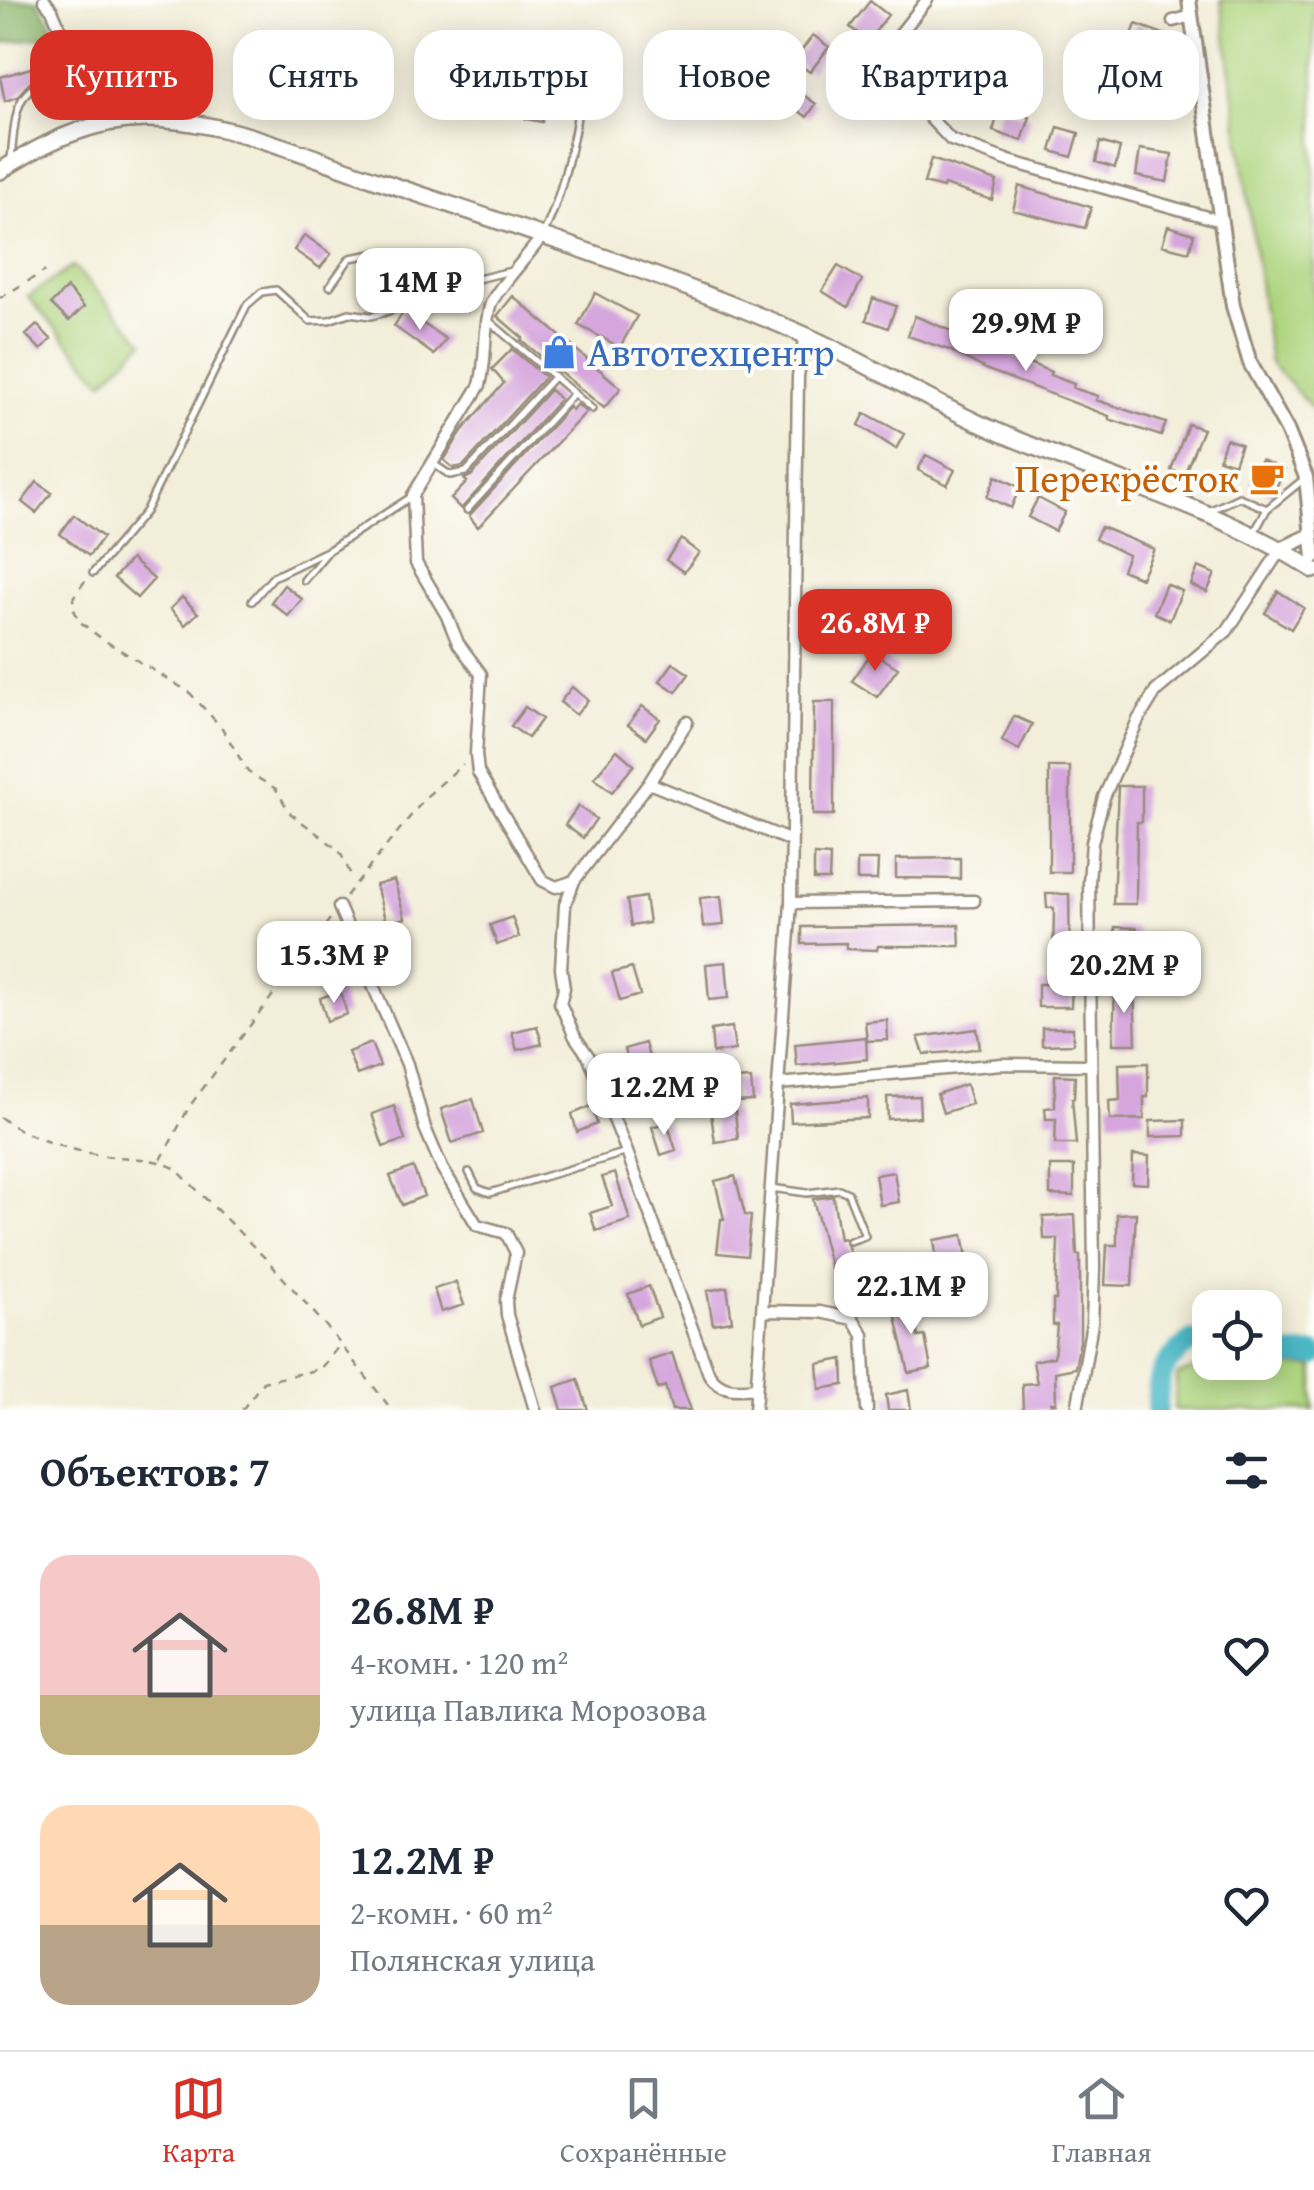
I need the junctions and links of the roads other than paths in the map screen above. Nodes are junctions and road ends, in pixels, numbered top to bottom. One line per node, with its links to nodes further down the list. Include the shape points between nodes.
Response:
1 (44, 0): 6 (street)
2 (926, 0): 12 (street, via 900,34 930,118 951,140)
3 (1189, 0): 4 (street)
4 (1192, 16): 5 (street); 12 (street)
5 (1173, 21)
6 (61, 30)
7 (30, 88): 11 (lane, via 18,103)
8 (139, 120): 11 (main road, via 86,127)
9 (155, 120): 13 (main road, via 240,135)
10 (576, 120): 13 (lane, via 552,220)
11 (3, 164)
12 (1221, 221): 23 (street, via 1240,337)
13 (542, 236): 14 (street); 18 (main road)
14 (519, 269): 15 (lane); 17 (street, via 494,296)
15 (461, 283): 16 (lane, via 426,262 378,253 350,258); 34 (lane, via 383,313 319,322 304,318 276,290 254,298 146,512)
16 (330, 286)
17 (489, 322): 19 (lane); 22 (street, via 480,385)
18 (805, 335): 27 (main road, via 996,431); 39 (street, via 798,376)
19 (555, 376): 20 (lane); 22 (lane, via 466,472 450,475)
20 (574, 393): 21 (lane); 26 (lane)
21 (592, 408)
22 (432, 463): 24 (street)
23 (1310, 473): 25 (lane); 29 (street)
24 (413, 495): 31 (lane); 41 (street, via 416,563 481,674 478,772)
25 (1266, 509): 27 (lane, via 1239,498); 28 (lane)
26 (466, 510)
27 (1207, 512): 28 (main road)
28 (1254, 534): 30 (main road)
29 (1311, 535): 30 (street); 32 (street)
30 (1281, 549): 33 (main road); 46 (street, via 1227,631 1156,691 1104,797 1089,882)
31 (329, 550): 35 (lane); 36 (lane, via 273,577)
32 (1314, 557)
33 (1314, 570)
34 (93, 573)
35 (304, 580)
36 (252, 601)
37 (687, 722): 38 (street)
38 (650, 783): 39 (street); 40 (street)
39 (791, 841): 43 (street)
40 (574, 881): 41 (street); 44 (street)
41 (550, 886): 44 (street)
42 (974, 900): 43 (street)
43 (791, 903): 47 (street)
44 (566, 904): 48 (street, via 562,1010)
45 (339, 907): 54 (street, via 407,1064 442,1168 477,1225 506,1234 514,1246 507,1315)
46 (1089, 1066): 47 (street, via 1002,1064); 57 (street, via 1094,1270)
47 (778, 1084): 50 (street)
48 (627, 1152): 49 (lane, via 490,1193 477,1188); 53 (street, via 709,1374 730,1390)
49 (469, 1172)
50 (771, 1188): 51 (lane, via 848,1193 865,1236); 52 (street)
51 (850, 1241)
52 (764, 1311): 53 (street); 56 (street, via 853,1318 862,1334)
53 (756, 1388): 55 (street)
54 (535, 1410)
55 (755, 1410)
56 (866, 1410)
57 (1077, 1410)

